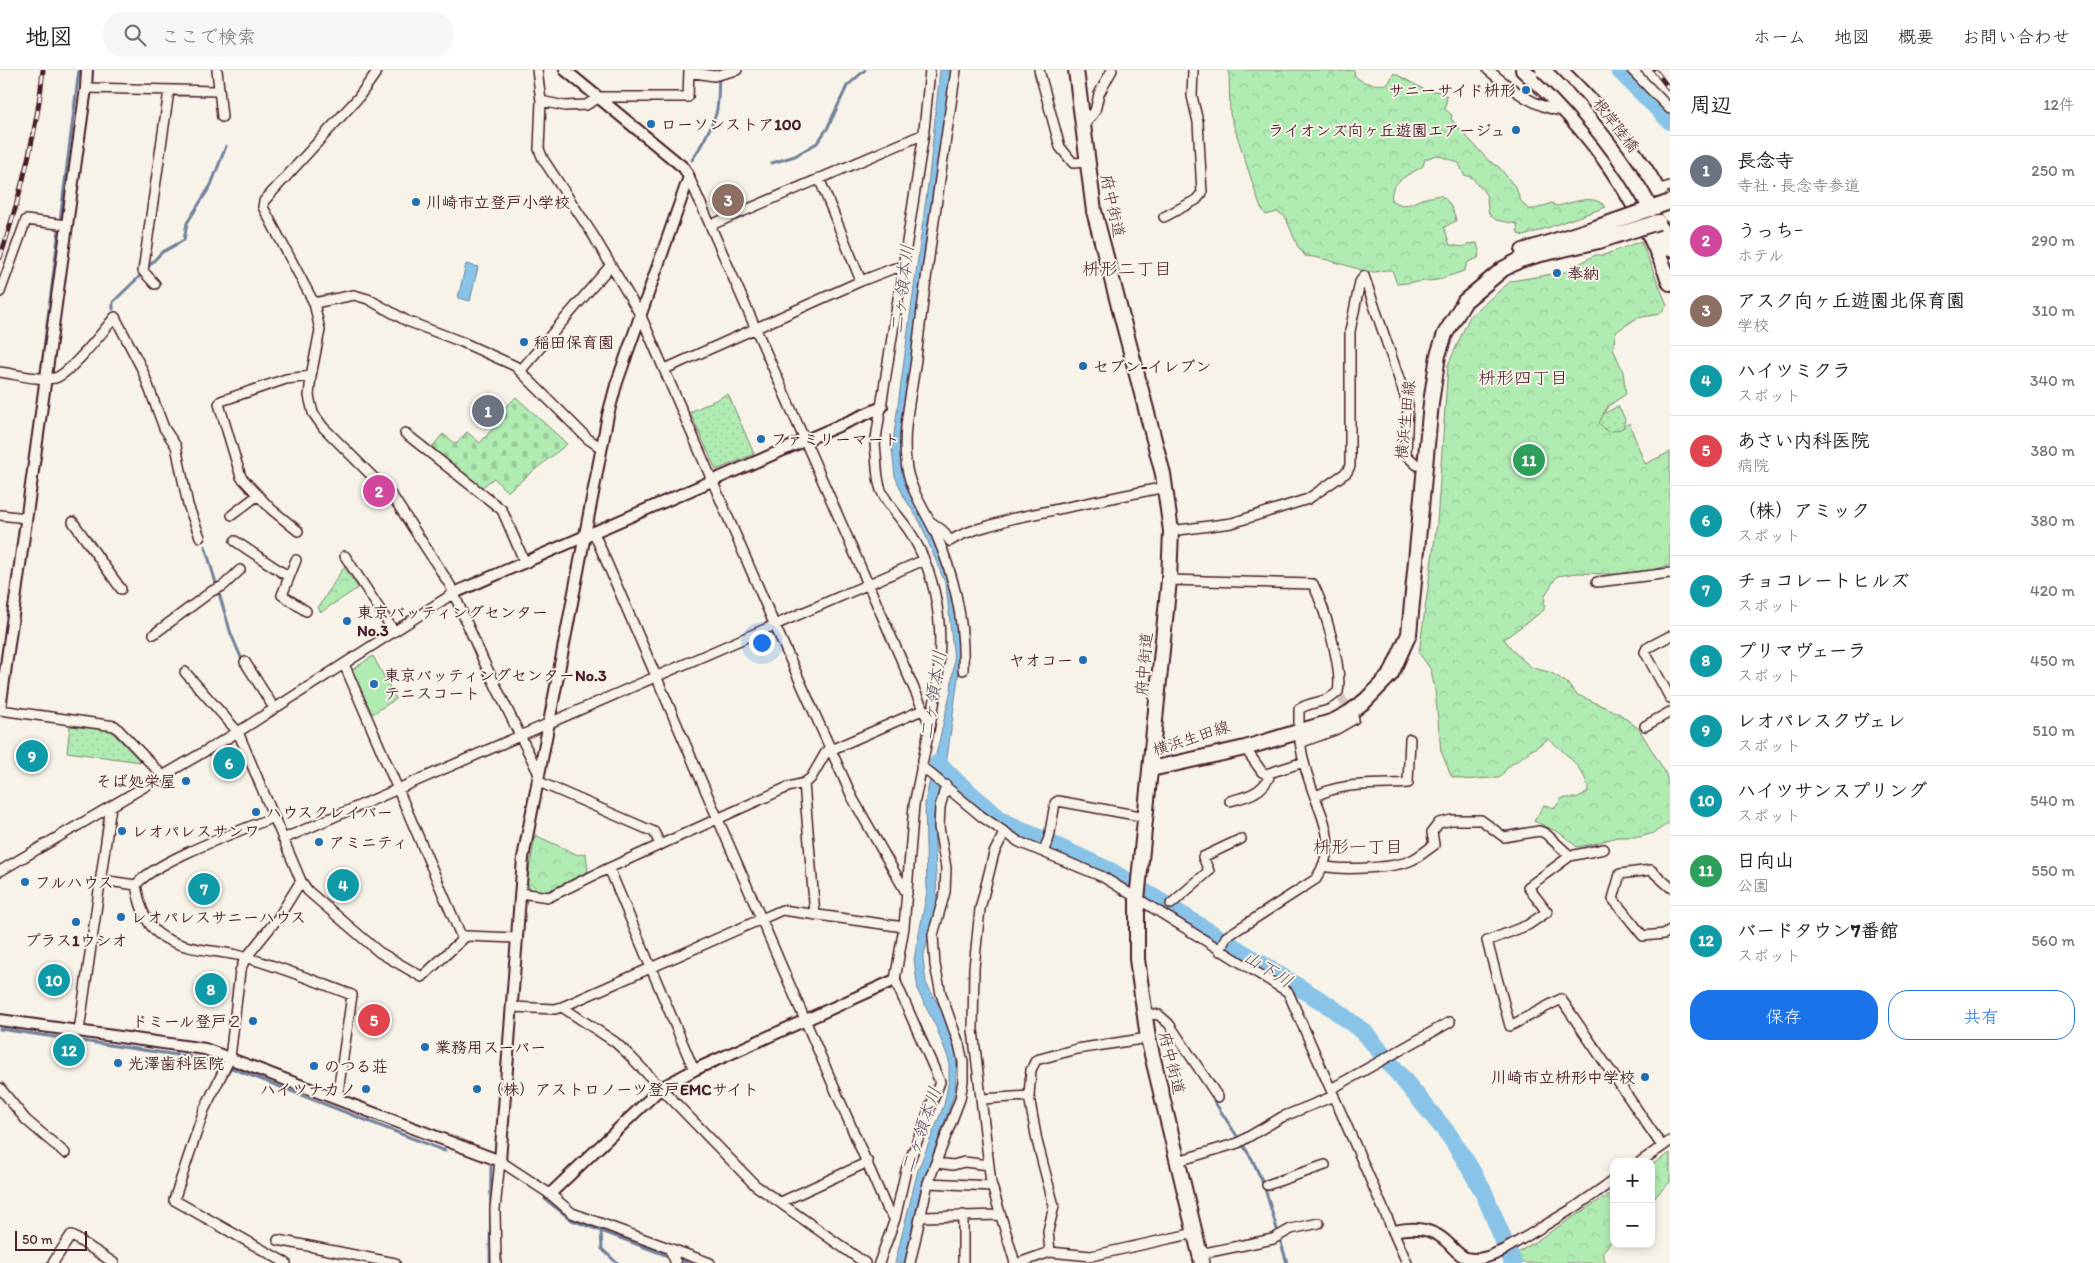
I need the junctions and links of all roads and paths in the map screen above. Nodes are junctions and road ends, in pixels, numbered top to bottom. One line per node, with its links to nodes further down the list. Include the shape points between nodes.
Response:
1 (87, 70): 19 (street)
2 (217, 70): 21 (street)
3 (378, 70): 50 (street, via 358,98 264,201 263,207)
4 (537, 70): 24 (street)
5 (565, 70): 23 (street)
6 (737, 70): 18 (street, via 714,76)
7 (930, 70): 31 (street)
8 (956, 70): 70 (street, via 922,300 906,443 910,480)
9 (1039, 70): 32 (street, via 1060,147 1073,162)
10 (1076, 70): 30 (main road, 府中街道)
11 (1112, 70): 30 (street, via 1098,94 1095,112)
12 (1193, 70): 38 (street, via 1192,96 1198,122 1202,193 1192,203)
13 (1488, 70): 26 (street, via 1514,91 1556,111)
14 (1523, 70): 26 (main road)
15 (1543, 70): 37 (main road, 根岸陸橋, bridge, via 1596,125)
16 (1560, 70): 22 (main road)
17 (1632, 70): 25 (street)
18 (689, 71): 23 (street, via 688,97)
19 (86, 88): 20 (street); 40 (street)
20 (168, 91): 21 (street); 48 (street, via 145,273)
21 (217, 91): 28 (street)
22 (1582, 92): 26 (main road, via 1580,104); 27 (main road)
23 (600, 97): 24 (street, via 586,105 565,106); 33 (street, via 684,168)
24 (541, 101): 44 (street, via 539,138 544,159)
25 (1670, 109)
26 (1566, 111): 29 (main road)
27 (1598, 111): 29 (main road, via 1583,116); 35 (main road)
28 (222, 117)
29 (1580, 127): 47 (main road, via 1632,199)
30 (1083, 128): 32 (main road, 府中街道)
31 (924, 134): 34 (street); 45 (street)
32 (1087, 162): 64 (main road, 府中街道, via 1094,210)
33 (689, 177): 41 (street); 51 (street)
34 (819, 178): 41 (street); 46 (street)
35 (1663, 188): 39 (main road)
36 (1670, 202): 37 (main road, bridge)
37 (1651, 209): 39 (main road, 根岸陸橋, bridge); 42 (main road, bridge)
38 (1164, 217)
39 (1666, 218): 42 (main road, bridge); 43 (main road, 根岸陸橋)
40 (67, 225): 49 (street, via 26,220); 57 (street)
41 (711, 225): 52 (street)
42 (1597, 234): 62 (main road, 横浜生田線, via 1508,256 1460,294 1437,331 1429,352); 109 (main road, 横浜生田線, via 1520,260 1492,276 1455,315 1438,355 1431,403 1410,634 1391,674 1366,700 1350,713)
43 (1670, 249)
44 (611, 265): 51 (street); 54 (street)
45 (902, 268): 46 (street); 58 (street)
46 (861, 282): 52 (street)
47 (1670, 283)
48 (155, 284)
49 (0, 292)
50 (314, 303): 54 (street, via 354,295 368,299 407,320); 56 (street, via 320,330)
51 (642, 316): 53 (street); 61 (street, via 616,385)
52 (755, 328): 53 (street); 60 (street)
53 (665, 369): 63 (street)
54 (521, 370): 61 (street)
55 (0, 372): 57 (street)
56 (311, 376): 65 (street, via 286,379 219,404 241,476); 87 (street, via 310,404 318,422 393,497)
57 (46, 378): 68 (street); 74 (street, via 57,377 78,360 115,317 142,369 164,428 176,446 188,505)
58 (882, 407): 60 (street); 78 (street, via 875,445 881,489 913,536)
59 (405, 433): 79 (street, via 502,510)
60 (805, 441): 63 (street); 85 (street)
61 (600, 448): 73 (street)
62 (1418, 465): 72 (street, via 1406,455 1408,405 1364,276 1350,331 1350,466 1347,472 1308,499 1232,523); 109 (main road, 横浜生田線, via 1401,634 1384,668 1362,693)
63 (714, 481): 73 (street); 89 (street)
64 (1165, 487): 70 (street, via 1010,519 961,534 950,541); 72 (main road, 府中街道)
65 (258, 495): 67 (street); 71 (street)
66 (0, 515): 68 (street)
67 (232, 515)
68 (26, 518): 101 (street)
69 (73, 522): 86 (street)
70 (930, 522): 96 (street, via 954,580 964,644)
71 (298, 531)
72 (1171, 531): 83 (main road, 府中街道)
73 (589, 535): 79 (street); 98 (street); 105 (street)
74 (200, 537)
75 (235, 541): 82 (street)
76 (345, 556): 90 (street)
77 (296, 560): 82 (street)
78 (924, 560): 85 (street); 106 (street, via 938,607 941,657)
79 (525, 563): 87 (street)
80 (240, 570): 91 (street, via 223,586)
81 (1670, 573): 84 (street)
82 (289, 577): 88 (street, via 282,595)
83 (1169, 580): 109 (street, via 1313,584 1335,651 1340,694 1299,709); 116 (main road, 府中街道)
84 (1597, 582)
85 (867, 585): 89 (street); 102 (street)
86 (121, 589)
87 (454, 593): 90 (street); 110 (street)
88 (306, 611)
89 (776, 625): 98 (street); 113 (street)
90 (393, 630): 95 (street)
91 (154, 634)
92 (1667, 638): 93 (street); 99 (street, via 1645,652)
93 (1670, 648)
94 (245, 662): 100 (street)
95 (344, 664): 100 (street); 122 (street)
96 (963, 670)
97 (185, 672): 108 (street)
98 (656, 677): 105 (street); 128 (street)
99 (1670, 698)
100 (274, 708): 108 (street)
101 (0, 709): 118 (street, via 114,726)
102 (922, 710): 106 (street); 113 (street)
103 (1670, 712): 107 (street)
104 (1353, 717): 109 (street, via 1335,730)
105 (548, 725): 110 (street); 119 (street)
106 (930, 725): 115 (street)
107 (1645, 726)
108 (238, 732): 118 (street); 126 (street)
109 (1299, 734): 112 (main road, 横浜生田線); 114 (street); 116 (main road, 横浜生田線, via 1217,746)
110 (521, 736): 119 (street); 122 (street)
111 (1410, 739): 123 (street, via 1408,783 1329,789)
112 (1245, 748): 116 (main road, 横浜生田線); 117 (street, via 1262,772)
113 (831, 750): 120 (street, via 826,752 811,778); 145 (street, via 853,799)
114 (1304, 762): 117 (street); 123 (street)
115 (924, 768): 121 (street); 145 (street, via 914,805)
116 (1151, 769): 127 (main road, 府中街道)
117 (1270, 774): 124 (street, via 1268,783 1248,797)
118 (162, 775): 125 (street)
119 (537, 776): 132 (street, via 654,832); 143 (street)
120 (804, 783): 128 (street); 147 (street)
121 (945, 784): 129 (street); 180 (street, via 939,827 946,868 945,892 933,935 936,972 959,1044 964,1081)
122 (397, 790): 130 (street); 151 (street)
123 (1316, 796): 136 (street, via 1324,818 1327,852)
124 (1230, 801)
125 (111, 806): 138 (street); 139 (street)
126 (274, 816): 130 (street); 141 (street, via 167,863 142,877)
127 (1146, 817): 134 (street, via 1058,801); 144 (main road, 府中街道)
128 (718, 819): 132 (street); 148 (street)
129 (1004, 832): 134 (street); 173 (street, via 994,853 980,909 974,968 974,1030)
130 (283, 839): 140 (street)
131 (1241, 840): 146 (street, via 1202,857 1210,871)
132 (660, 844): 137 (street)
133 (1604, 849): 135 (street)
134 (1043, 852): 144 (street)
135 (1570, 856): 136 (street, via 1539,831 1504,837 1481,820 1452,820 1440,823 1432,832 1434,845 1412,860 1390,867 1334,869); 174 (street, via 1528,887 1547,912 1528,925 1487,941 1510,1026 1561,998)
136 (1324, 866): 153 (street, via 1316,879 1226,937)
137 (608, 868): 143 (street, via 549,897); 155 (street)
138 (0, 871)
139 (101, 880): 141 (street); 163 (street)
140 (301, 881): 151 (street, via 379,952 422,977); 154 (street, via 278,918)
141 (136, 885): 154 (street, via 143,912 163,937)
142 (1670, 887): 150 (street, via 1651,870 1620,874 1613,899 1643,936 1664,934)
143 (520, 893): 152 (street)
144 (1138, 893): 153 (street); 159 (main road, 府中街道, via 1136,958)
145 (907, 894): 149 (street)
146 (1171, 904)
147 (815, 915): 148 (street, via 782,910); 149 (street)
148 (762, 918): 155 (street); 161 (street)
149 (904, 927): 156 (street)
150 (1670, 930)
151 (462, 938): 152 (street)
152 (516, 938): 157 (street)
153 (1220, 949): 169 (street, via 1288,992)
154 (245, 959): 165 (street, via 240,971); 172 (street, via 352,995)
155 (650, 969): 158 (street); 166 (street)
156 (895, 980): 161 (street); 192 (street, via 940,1082 906,1170)
157 (512, 1007): 158 (street); 177 (street)
158 (562, 1007): 168 (street, via 614,1042)
159 (1143, 1013): 164 (main road, 府中街道); 171 (street, via 1159,1015 1169,1024)
160 (0, 1020): 163 (street)
161 (807, 1020): 166 (street); 179 (street)
162 (1450, 1022): 169 (street)
163 (79, 1031): 165 (street, via 205,1048)
164 (1148, 1038): 170 (street, via 1077,1049 1036,1060 1031,1070); 178 (main road, 府中街道)
165 (230, 1058): 172 (street); 203 (street, via 204,1110 174,1200)
166 (694, 1070): 168 (street)
167 (0, 1088): 175 (street, via 26,1120)
168 (661, 1088): 187 (street); 188 (street, via 755,1184)
169 (1332, 1093): 178 (street, via 1242,1141); 194 (street)
170 (1029, 1096): 173 (street); 199 (street, via 1054,1206 1048,1231)
171 (1218, 1097)
172 (337, 1099): 177 (street)
173 (982, 1099): 181 (street)
174 (1666, 1143): 176 (street)
175 (65, 1153)
176 (1645, 1158)
177 (500, 1161): 187 (street); 205 (street, via 495,1208)
178 (1178, 1161): 195 (main road, 府中街道)
179 (868, 1162): 188 (street); 192 (street, via 886,1207)
180 (937, 1163): 181 (street); 183 (street)
181 (989, 1165): 186 (street)
182 (1325, 1165): 185 (street)
183 (928, 1183): 186 (street); 191 (street)
184 (1610, 1183): 197 (street)
185 (1267, 1185)
186 (992, 1186): 190 (street)
187 (550, 1194): 198 (street, via 572,1213)
188 (781, 1202): 208 (street)
189 (964, 1215): 190 (street); 191 (street); 211 (street)
190 (1001, 1215): 212 (street)
191 (922, 1217): 210 (street)
192 (895, 1219): 209 (street)
193 (1319, 1223): 200 (street)
194 (1394, 1231): 197 (street, via 1412,1227 1430,1231 1466,1258 1484,1258); 213 (street)
195 (1195, 1233): 199 (street, via 1091,1256); 200 (main road, 府中街道)
196 (278, 1240): 204 (street)
197 (1506, 1249)
198 (670, 1250): 206 (street); 207 (street)
199 (1050, 1252): 212 (street)
200 (1201, 1259)
201 (53, 1263): 202 (street, via 71,1235)
202 (114, 1263)
203 (286, 1263)
204 (395, 1263)
205 (496, 1263)
206 (676, 1263)
207 (710, 1263)
208 (865, 1263)
209 (879, 1263)
210 (910, 1263)
211 (963, 1263)
212 (1017, 1263)
213 (1407, 1263)

